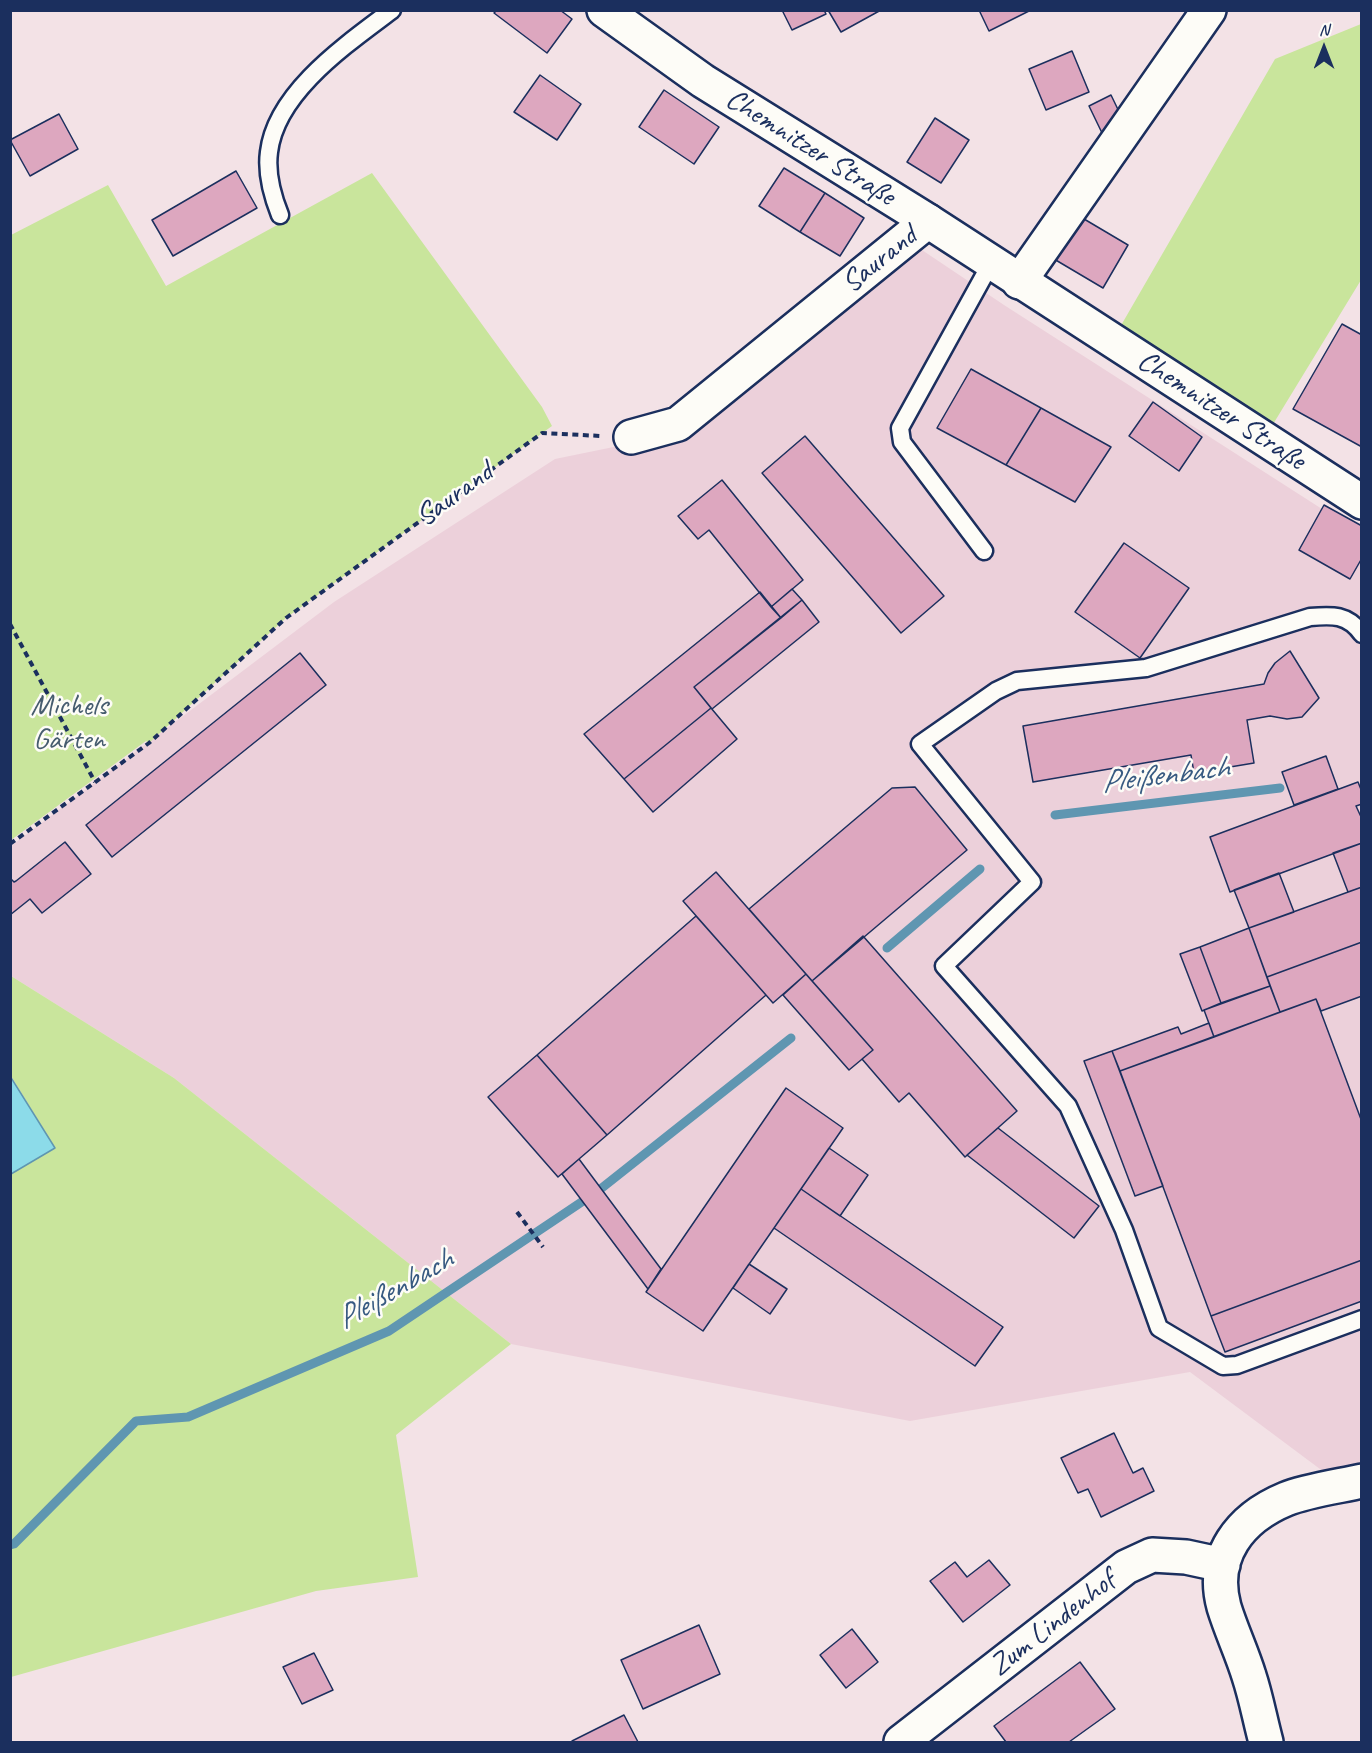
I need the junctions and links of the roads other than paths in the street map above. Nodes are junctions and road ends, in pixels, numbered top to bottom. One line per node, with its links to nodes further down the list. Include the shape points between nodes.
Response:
1 (392, 10): 4 (lane, via 336,52 292,99 277,124 269,152 269,171)
2 (604, 10): 5 (street, Chemnitzer Straße, via 703,81)
3 (1209, 10): 7 (street)
4 (280, 215)
5 (928, 221): 6 (street, Chemnitzer Straße); 8 (street, Saurand, via 678,424)
6 (991, 263): 7 (street, Chemnitzer Straße); 10 (lane, via 900,428 902,442)
7 (1019, 282): 9 (street, Chemnitzer Straße)
8 (631, 437)
9 (1362, 502)
10 (984, 551)
11 (1362, 634): 12 (lane, via 1355,625 1335,615 1310,617 1146,668 1017,681 996,691 920,744 1032,882 944,966 1068,1106 1124,1230 1159,1328 1223,1366 1237,1365)
12 (1362, 1319)
13 (1362, 1481): 14 (street, via 1287,1498 1258,1513 1241,1527)
14 (1223, 1565): 15 (street, Zum Lindenhof, via 1152,1555 1126,1567); 16 (street, via 1224,1607 1250,1678)
15 (901, 1743)
16 (1266, 1743)

